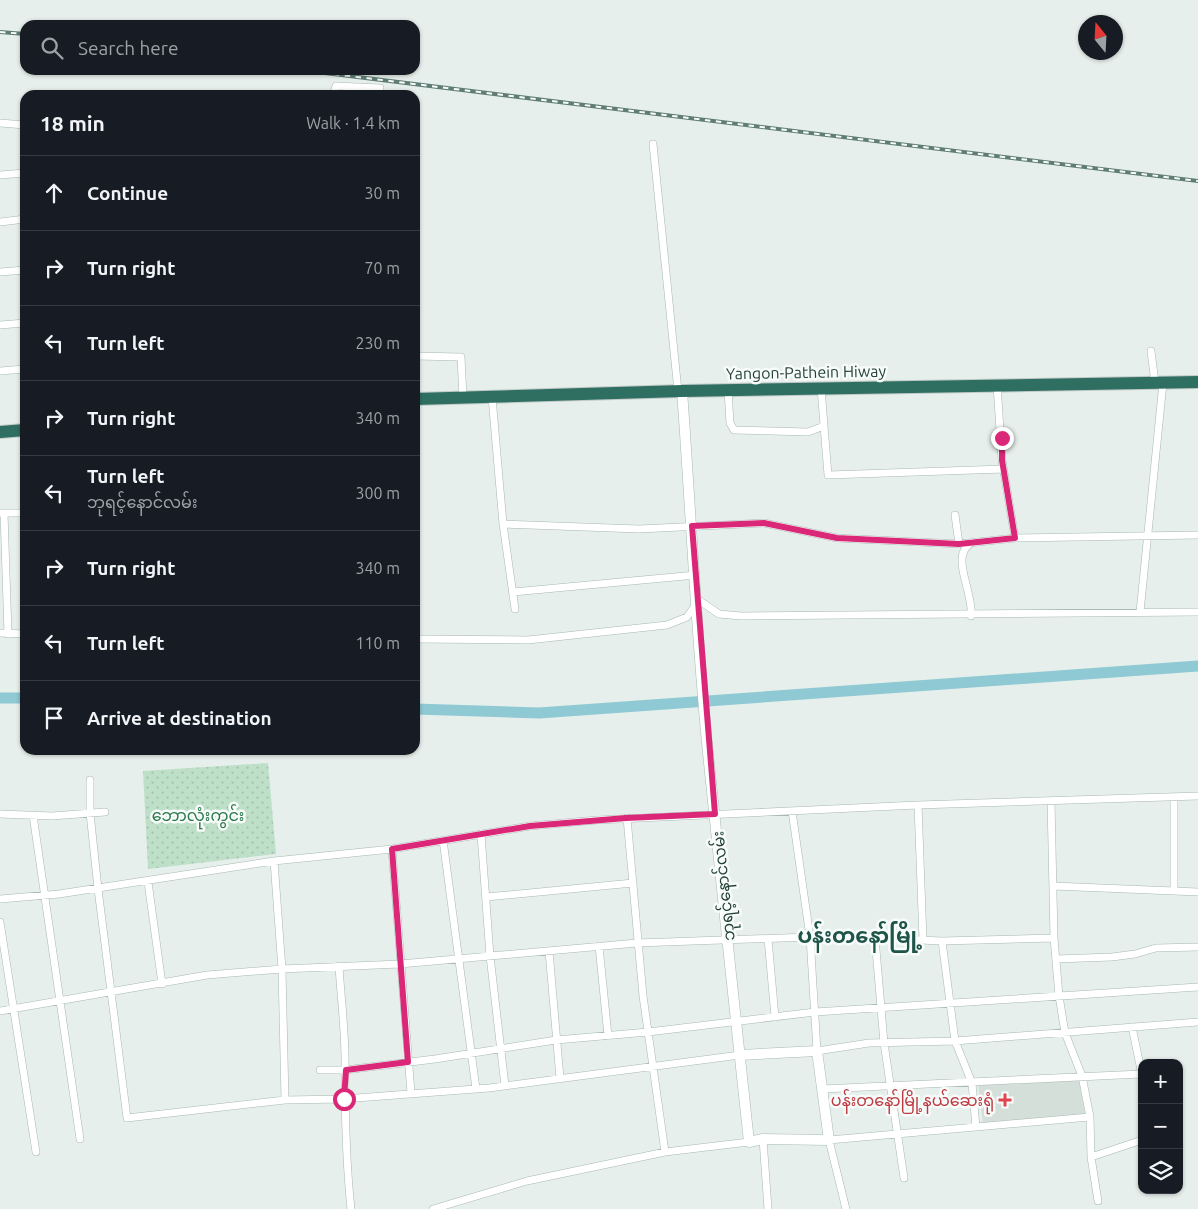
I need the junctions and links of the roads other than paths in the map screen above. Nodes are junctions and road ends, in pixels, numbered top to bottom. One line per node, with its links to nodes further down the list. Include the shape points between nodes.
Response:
1 (380, 88): 2 (street, via 336,86)
2 (335, 90)
3 (0, 123): 4 (street)
4 (20, 125)
5 (653, 144): 23 (street)
6 (20, 173): 7 (street)
7 (0, 175)
8 (20, 220): 9 (street)
9 (0, 222)
10 (20, 270): 11 (street)
11 (0, 272)
12 (20, 324): 13 (street)
13 (0, 325)
14 (1152, 350): 19 (street)
15 (420, 356): 25 (street, via 461,357)
16 (20, 369): 17 (street)
17 (0, 371)
18 (1198, 382): 19 (highway, Yangon-Pathein Hiway)
19 (1159, 383): 20 (highway, Yangon-Pathein Hiway); 36 (street)
20 (997, 386): 21 (highway, Yangon-Pathein Hiway); 30 (street)
21 (821, 388): 22 (highway, Yangon-Pathein Hiway); 27 (street)
22 (728, 390): 23 (highway, Yangon-Pathein Hiway); 27 (street, via 730,422 734,430 808,432)
23 (680, 391): 24 (highway, Yangon-Pathein Hiway); 35 (street, ဘုရင့်နောင်လမ်း)
24 (492, 397): 25 (highway, Yangon-Pathein Hiway); 34 (street)
25 (463, 398): 26 (highway, Yangon-Pathein Hiway)
26 (420, 399)
27 (824, 426): 30 (street, via 828,475)
28 (20, 430): 29 (highway)
29 (0, 432)
30 (1004, 469): 38 (street)
31 (2, 513): 32 (street); 48 (street)
32 (20, 513)
33 (955, 515): 40 (street)
34 (504, 524): 35 (street, via 639,529); 42 (street)
35 (692, 526): 40 (street, via 764,523 837,538); 41 (street, ဘုရင့်နောင်လမ်း)
36 (1148, 535): 37 (street); 38 (street); 45 (street)
37 (1198, 535)
38 (1015, 538): 39 (street)
39 (972, 542): 40 (street); 47 (street, via 962,555)
40 (959, 544)
41 (696, 575): 42 (street); 43 (street, ဘုရင့်နောင်လမ်း)
42 (512, 592): 44 (street)
43 (697, 602): 47 (street, via 719,614 741,616); 50 (street, via 687,617 647,628 528,640); 60 (street, ဘုရင့်နောင်လမ်း)
44 (515, 609)
45 (1140, 612): 46 (street); 47 (street)
46 (1198, 612)
47 (970, 616)
48 (4, 634): 49 (street)
49 (20, 634)
50 (420, 639)
51 (90, 780): 58 (street)
52 (1198, 796): 53 (street)
53 (1174, 797): 54 (street); 71 (street)
54 (1051, 801): 55 (street); 69 (street)
55 (918, 804): 56 (street); 81 (street)
56 (792, 811): 60 (street); 77 (street)
57 (106, 812): 58 (street)
58 (90, 813): 61 (street); 70 (street)
59 (0, 814): 61 (street)
60 (715, 814): 62 (street); 82 (street, ဘုရင့်နောင်လမ်း)
61 (33, 815): 73 (street)
62 (626, 818): 63 (street, via 530,826); 68 (street)
63 (481, 834): 64 (street); 74 (street)
64 (444, 840): 65 (street); 89 (street)
65 (392, 849): 66 (street); 91 (street)
66 (274, 861): 67 (street); 93 (street)
67 (148, 882): 70 (street); 94 (street)
68 (633, 884): 74 (street); 84 (street)
69 (1053, 886): 71 (street); 79 (street)
70 (98, 889): 73 (street); 96 (street)
71 (1174, 891): 72 (street)
72 (1198, 892)
73 (43, 895): 75 (street); 98 (street)
74 (486, 897): 88 (street)
75 (0, 899)
76 (0, 922): 101 (street)
77 (810, 937): 78 (street); 80 (street); 103 (street)
78 (874, 938): 81 (street); 100 (street)
79 (1054, 938): 83 (street); 90 (street)
80 (768, 939): 82 (street); 104 (street)
81 (923, 940): 83 (street)
82 (729, 941): 84 (street); 105 (street, ဘုရင့်နောင်လမ်း)
83 (942, 941): 99 (street)
84 (637, 942): 85 (street); 108 (street)
85 (599, 946): 87 (street); 110 (street)
86 (1198, 947): 90 (street, via 1156,948 1112,957)
87 (549, 951): 88 (street); 111 (street)
88 (490, 956): 89 (street); 114 (street)
89 (458, 959): 91 (street); 116 (street)
90 (1056, 959): 97 (street)
91 (400, 964): 92 (street); 119 (street)
92 (339, 966): 93 (street); 122 (street)
93 (282, 969): 94 (street, via 207,975); 133 (street)
94 (162, 984): 96 (street)
95 (1198, 987): 97 (street)
96 (112, 992): 98 (street); 133 (street, via 127,1118)
97 (1058, 996): 99 (street); 109 (street)
98 (60, 1002): 101 (street); 138 (street)
99 (950, 1003): 100 (street); 112 (street)
100 (881, 1008): 103 (street); 113 (street)
101 (14, 1010): 102 (street); 142 (street)
102 (0, 1011)
103 (815, 1012): 104 (street); 115 (street)
104 (775, 1017): 105 (street)
105 (736, 1021): 108 (street); 117 (street, ဘုရင့်နောင်လမ်း)
106 (1198, 1022): 107 (street)
107 (1132, 1027): 109 (street); 118 (street)
108 (648, 1032): 110 (street); 120 (street)
109 (1066, 1033): 112 (street); 124 (street)
110 (608, 1036): 111 (street)
111 (556, 1040): 114 (street); 125 (street)
112 (954, 1041): 113 (street); 126 (street)
113 (884, 1043): 115 (street); 128 (street)
114 (500, 1049): 116 (street); 127 (street)
115 (817, 1051): 117 (street); 130 (street)
116 (471, 1053): 119 (street); 129 (street)
117 (740, 1055): 120 (street); 141 (street, ဘုရင့်နောင်လမ်း)
118 (1139, 1059)
119 (408, 1062): 122 (street); 131 (street)
120 (652, 1065): 125 (street); 143 (street)
121 (320, 1070): 122 (street)
122 (346, 1070): 132 (street)
123 (1138, 1074): 124 (street)
124 (1082, 1076): 126 (street); 134 (street)
125 (560, 1078): 127 (street)
126 (972, 1084): 128 (street); 135 (street)
127 (505, 1086): 129 (street)
128 (890, 1086): 130 (street); 136 (street)
129 (476, 1089): 131 (street)
130 (822, 1089): 139 (street)
131 (411, 1093): 132 (street)
132 (344, 1099): 133 (street); 147 (street)
133 (285, 1100)
134 (1090, 1117): 135 (street); 144 (street)
135 (976, 1128): 136 (street)
136 (897, 1134): 139 (street); 145 (street)
137 (763, 1138): 139 (street); 141 (street); 149 (street)
138 (80, 1139)
139 (829, 1140): 150 (street)
140 (1138, 1141): 144 (street)
141 (749, 1142): 143 (street)
142 (36, 1152)
143 (665, 1152): 148 (street, via 527,1181)
144 (1091, 1157): 146 (street)
145 (904, 1178)
146 (1098, 1200)
147 (351, 1209)
148 (433, 1209)
149 (768, 1209)
150 (846, 1209)

